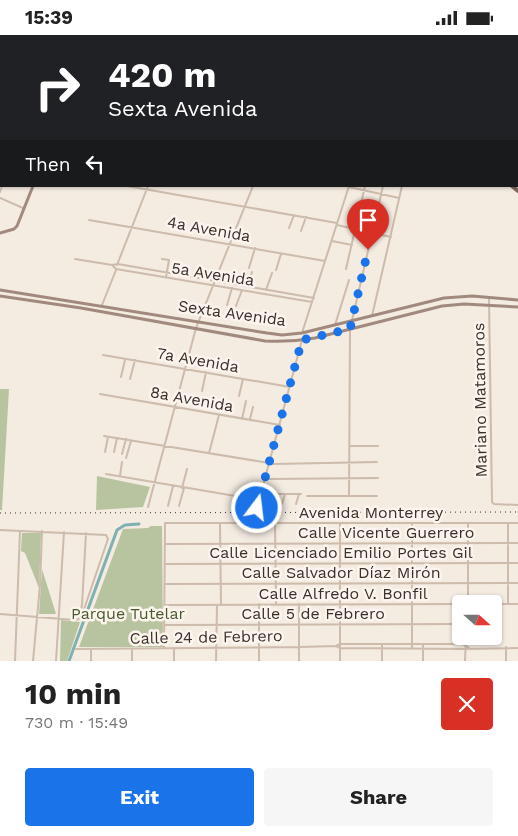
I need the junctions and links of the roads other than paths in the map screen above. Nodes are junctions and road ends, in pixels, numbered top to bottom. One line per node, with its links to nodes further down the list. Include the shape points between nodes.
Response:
1 (33, 187): 15 (main road)
2 (132, 187): 9 (street)
3 (148, 187): 9 (street)
4 (253, 187): 14 (street)
5 (349, 187): 10 (street); 19 (street)
6 (365, 187): 10 (street)
7 (383, 187): 11 (street)
8 (402, 187): 12 (street)
9 (147, 190): 14 (street); 20 (street)
10 (364, 190): 11 (street); 22 (street)
11 (381, 194): 12 (street); 25 (street)
12 (399, 198): 26 (street)
13 (0, 199): 15 (street)
14 (245, 207): 16 (street); 28 (street)
15 (24, 209): 24 (main road, via 14,229)
16 (294, 215): 17 (street); 21 (street)
17 (306, 217): 19 (street); 23 (street)
18 (89, 220): 20 (street, 4a Avenida)
19 (337, 224): 22 (street); 27 (street)
20 (132, 227): 28 (street, 4a Avenida); 35 (street)
21 (288, 228)
22 (355, 229): 25 (street); 29 (street)
23 (302, 231)
24 (0, 233)
25 (372, 233): 26 (street); 67 (street)
26 (390, 237): 66 (street)
27 (332, 241): 29 (street); 34 (street)
28 (231, 244): 30 (street, 4a Avenida); 46 (street)
29 (352, 245): 39 (street)
30 (255, 249): 31 (street, 4a Avenida); 37 (street)
31 (281, 253): 34 (street, 4a Avenida); 40 (street)
32 (75, 259): 36 (street, 5a Avenida)
33 (162, 259): 42 (street, via 169,261)
34 (325, 261): 57 (street)
35 (118, 264): 36 (street, 5a Avenida); 38 (street); 42 (street, 5a Avenida)
36 (112, 265): 38 (street)
37 (249, 267)
38 (116, 269): 44 (street, 5a Avenida); 61 (street)
39 (346, 269)
40 (276, 270)
41 (252, 272): 48 (street)
42 (167, 273): 44 (street); 46 (street, 5a Avenida)
43 (272, 273): 52 (street)
44 (166, 277): 47 (street, 5a Avenida)
45 (349, 280): 69 (street)
46 (216, 282): 47 (street); 48 (street, 5a Avenida)
47 (214, 285): 49 (street, 5a Avenida); 68 (street)
48 (247, 287): 52 (street, 5a Avenida)
49 (232, 288): 51 (street, 5a Avenida); 62 (street)
50 (0, 290): 61 (main road, Sexta Avenida)
51 (242, 290): 53 (street, 5a Avenida); 64 (street)
52 (264, 290): 53 (street); 54 (street, 5a Avenida)
53 (262, 293): 56 (street, 5a Avenida)
54 (279, 293): 56 (street); 57 (street, 5a Avenida)
55 (0, 296): 70 (main road, Sexta Avenida)
56 (278, 296): 60 (street, 5a Avenida)
57 (314, 298): 60 (street)
58 (489, 298): 59 (main road, Sexta Avenida); 63 (street, Mariano Matamoros); 66 (main road, Sexta Avenida, via 444,298)
59 (518, 300)
60 (312, 302): 72 (street)
61 (102, 305): 68 (main road, Sexta Avenida)
62 (227, 305)
63 (490, 305): 65 (main road, Sexta Avenida); 71 (main road, Sexta Avenida, via 433,308); 130 (street, Mariano Matamoros, via 492,502)
64 (236, 306)
65 (518, 307)
66 (372, 316): 67 (main road, Sexta Avenida)
67 (352, 321): 69 (main road, Sexta Avenida); 71 (street)
68 (199, 322): 70 (street); 72 (main road, Sexta Avenida, via 282,335)
69 (335, 325): 72 (main road, Sexta Avenida)
70 (196, 328): 73 (main road, Sexta Avenida, via 265,341); 77 (street)
71 (350, 329): 73 (main road, Sexta Avenida); 99 (street)
72 (302, 333)
73 (302, 340): 82 (street)
74 (103, 355): 75 (street, 7a Avenida)
75 (125, 359): 76 (street, 7a Avenida); 79 (street)
76 (135, 361): 77 (street, 7a Avenida); 80 (street)
77 (186, 369): 78 (street, 7a Avenida); 88 (street)
78 (206, 373): 81 (street, 7a Avenida); 83 (street)
79 (121, 377)
80 (130, 379)
81 (243, 379): 82 (street, 7a Avenida); 85 (street)
82 (290, 387): 92 (street)
83 (202, 391)
84 (100, 394): 88 (street, 8a Avenida)
85 (239, 396)
86 (246, 401): 90 (street)
87 (253, 407): 91 (street)
88 (175, 408): 89 (street, 8a Avenida); 98 (street)
89 (219, 415): 90 (street, 8a Avenida); 103 (street)
90 (242, 419): 91 (street, 8a Avenida)
91 (250, 420): 92 (street, 8a Avenida)
92 (280, 425): 108 (street)
93 (104, 436): 94 (street)
94 (109, 437): 95 (street); 101 (street)
95 (117, 438): 96 (street); 102 (street)
96 (126, 439): 97 (street); 104 (street)
97 (131, 440): 98 (street); 105 (street)
98 (165, 445): 103 (street); 117 (street)
99 (349, 446): 100 (street); 109 (street)
100 (378, 446)
101 (105, 452)
102 (114, 452)
103 (209, 453): 108 (street)
104 (122, 454)
105 (126, 457)
106 (122, 462): 113 (street)
107 (378, 462): 109 (street)
108 (269, 463): 120 (street)
109 (349, 463): 110 (street); 115 (street)
110 (273, 464)
111 (187, 469): 119 (street)
112 (106, 474): 113 (street)
113 (120, 476): 117 (street)
114 (269, 479): 115 (street)
115 (349, 479): 116 (street); 124 (street)
116 (378, 479)
117 (155, 483): 118 (street); 133 (street)
118 (173, 486): 119 (street); 131 (street)
119 (183, 488): 126 (street); 132 (street)
120 (261, 494): 121 (street); 126 (street)
121 (271, 494): 122 (street); 129 (street)
122 (285, 494): 127 (street); 128 (street, via 300,494)
123 (307, 496): 124 (street)
124 (350, 496): 125 (street)
125 (377, 496)
126 (259, 500): 134 (street)
127 (282, 504)
128 (296, 504)
129 (268, 505)
130 (518, 505)
131 (168, 506)
132 (179, 506)
133 (148, 507)
134 (257, 508)
135 (220, 523): 136 (street, Avenida Monterrey); 151 (street, Avenida Monterrey, via 164,523); 152 (street)
136 (275, 523): 137 (street, Avenida Monterrey); 153 (street)
137 (340, 523): 138 (street, Avenida Monterrey); 154 (street)
138 (412, 523): 139 (street, Avenida Monterrey); 147 (street)
139 (468, 523): 140 (street, Avenida Monterrey); 148 (street)
140 (508, 523): 141 (street, Avenida Monterrey); 149 (street)
141 (518, 523)
142 (0, 530): 143 (street)
143 (20, 531): 144 (street); 185 (street)
144 (42, 531): 145 (street); 186 (street)
145 (64, 532): 146 (street); 187 (street)
146 (86, 533): 188 (street); 188 (street, via 106,535 108,539)
147 (412, 543): 148 (street, Calle Vicente Guerrero); 154 (street, Calle Vicente Guerrero); 155 (street)
148 (468, 543): 149 (street, Calle Vicente Guerrero); 156 (street)
149 (508, 543): 150 (street, Calle Vicente Guerrero); 157 (street)
150 (518, 543)
151 (165, 544): 152 (street, Calle Vicente Guerrero); 159 (street)
152 (220, 544): 153 (street, Calle Vicente Guerrero); 160 (street)
153 (275, 544): 154 (street, Calle Vicente Guerrero); 161 (street)
154 (340, 544): 162 (street)
155 (412, 563): 156 (street, Calle Licenciado Emilio Portes Gil); 162 (street, Calle Licenciado Emilio Portes Gil); 164 (street)
156 (468, 563): 157 (street, Calle Licenciado Emilio Portes Gil); 165 (street)
157 (508, 563): 158 (street, Calle Licenciado Emilio Portes Gil); 166 (street)
158 (518, 563)
159 (164, 564): 160 (street, Calle Licenciado Emilio Portes Gil); 168 (street)
160 (220, 564): 161 (street, Calle Licenciado Emilio Portes Gil); 169 (street)
161 (276, 564): 162 (street, Calle Licenciado Emilio Portes Gil); 170 (street)
162 (340, 564): 163 (street)
163 (340, 583): 164 (street, Calle Salvador Díaz Mirón); 170 (street, Calle Salvador Díaz Mirón); 172 (street)
164 (412, 583): 165 (street, Calle Salvador Díaz Mirón); 173 (street)
165 (468, 583): 166 (street, Calle Salvador Díaz Mirón); 171 (street)
166 (508, 583): 167 (street, Calle Salvador Díaz Mirón); 176 (street)
167 (518, 583)
168 (164, 584): 169 (street, Calle Salvador Díaz Mirón); 178 (street)
169 (220, 584): 170 (street, Calle Salvador Díaz Mirón); 180 (street)
170 (276, 584): 182 (street)
171 (468, 595)
172 (340, 604): 173 (street, Calle Alfredo V. Bonfil); 183 (street, Calle Alfredo V. Bonfil); 195 (street)
173 (412, 604): 174 (street, Calle Alfredo V. Bonfil); 189 (street)
174 (452, 604)
175 (502, 604): 176 (street)
176 (508, 604): 177 (street)
177 (518, 604)
178 (164, 605): 179 (street, Calle Alfredo V. Bonfil); 191 (street)
179 (216, 605): 180 (street, Calle Alfredo V. Bonfil); 192 (street)
180 (221, 605): 181 (street, Calle Alfredo V. Bonfil)
181 (260, 605): 182 (street, Calle Alfredo V. Bonfil); 193 (street)
182 (276, 605): 183 (street, Calle Alfredo V. Bonfil)
183 (299, 605): 194 (street)
184 (0, 614): 185 (street)
185 (16, 615): 186 (street); 219 (street)
186 (37, 617): 187 (street); 220 (street)
187 (59, 618): 188 (street); 221 (street)
188 (79, 619)
189 (412, 624): 190 (street, Calle 5 de Febrero); 195 (street, Calle 5 de Febrero); 198 (street)
190 (452, 624)
191 (164, 625): 192 (street, Calle 5 de Febrero); 206 (street)
192 (216, 625): 193 (street, Calle 5 de Febrero); 208 (street)
193 (259, 625): 194 (street, Calle 5 de Febrero); 203 (street)
194 (299, 625): 195 (street, Calle 5 de Febrero); 204 (street)
195 (340, 625): 196 (street)
196 (340, 644): 197 (street, Calle 24 de Febrero); 202 (street, Calle 24 de Febrero); 209 (street)
197 (382, 644): 198 (street, Calle 24 de Febrero); 210 (street)
198 (412, 644): 199 (street, Calle 24 de Febrero); 217 (street)
199 (423, 644): 200 (street, Calle 24 de Febrero); 211 (street)
200 (452, 645)
201 (465, 645): 212 (street); 218 (street)
202 (336, 646): 204 (street, Calle 24 de Febrero); 209 (street, Calle 24 de Febrero)
203 (259, 647): 204 (street, Calle 24 de Febrero); 208 (street, Calle 24 de Febrero); 226 (street)
204 (299, 647): 227 (street)
205 (506, 647): 212 (street, Calle 24 de Febrero); 213 (street, Calle 24 de Febrero); 232 (street)
206 (164, 648): 207 (street, Calle 24 de Febrero); 216 (street, Calle 24 de Febrero)
207 (174, 648): 208 (street, Calle 24 de Febrero); 224 (street)
208 (216, 648): 225 (street)
209 (340, 648): 210 (street, Calle 24 de Febrero); 228 (street)
210 (382, 648): 217 (street, Calle 24 de Febrero); 229 (street)
211 (423, 648): 217 (street, Calle 24 de Febrero); 218 (street, Calle 24 de Febrero); 230 (street)
212 (469, 648): 218 (street, Calle 24 de Febrero)
213 (518, 648)
214 (76, 649): 215 (street, Calle 24 de Febrero)
215 (91, 649): 216 (street, Calle 24 de Febrero); 222 (street)
216 (132, 649): 223 (street)
217 (412, 649)
218 (465, 649): 231 (street)
219 (14, 661)
220 (33, 661)
221 (56, 661)
222 (91, 661)
223 (132, 661)
224 (174, 661)
225 (216, 661)
226 (259, 661)
227 (299, 661)
228 (340, 661)
229 (382, 661)
230 (423, 661)
231 (465, 661)
232 (506, 661)

